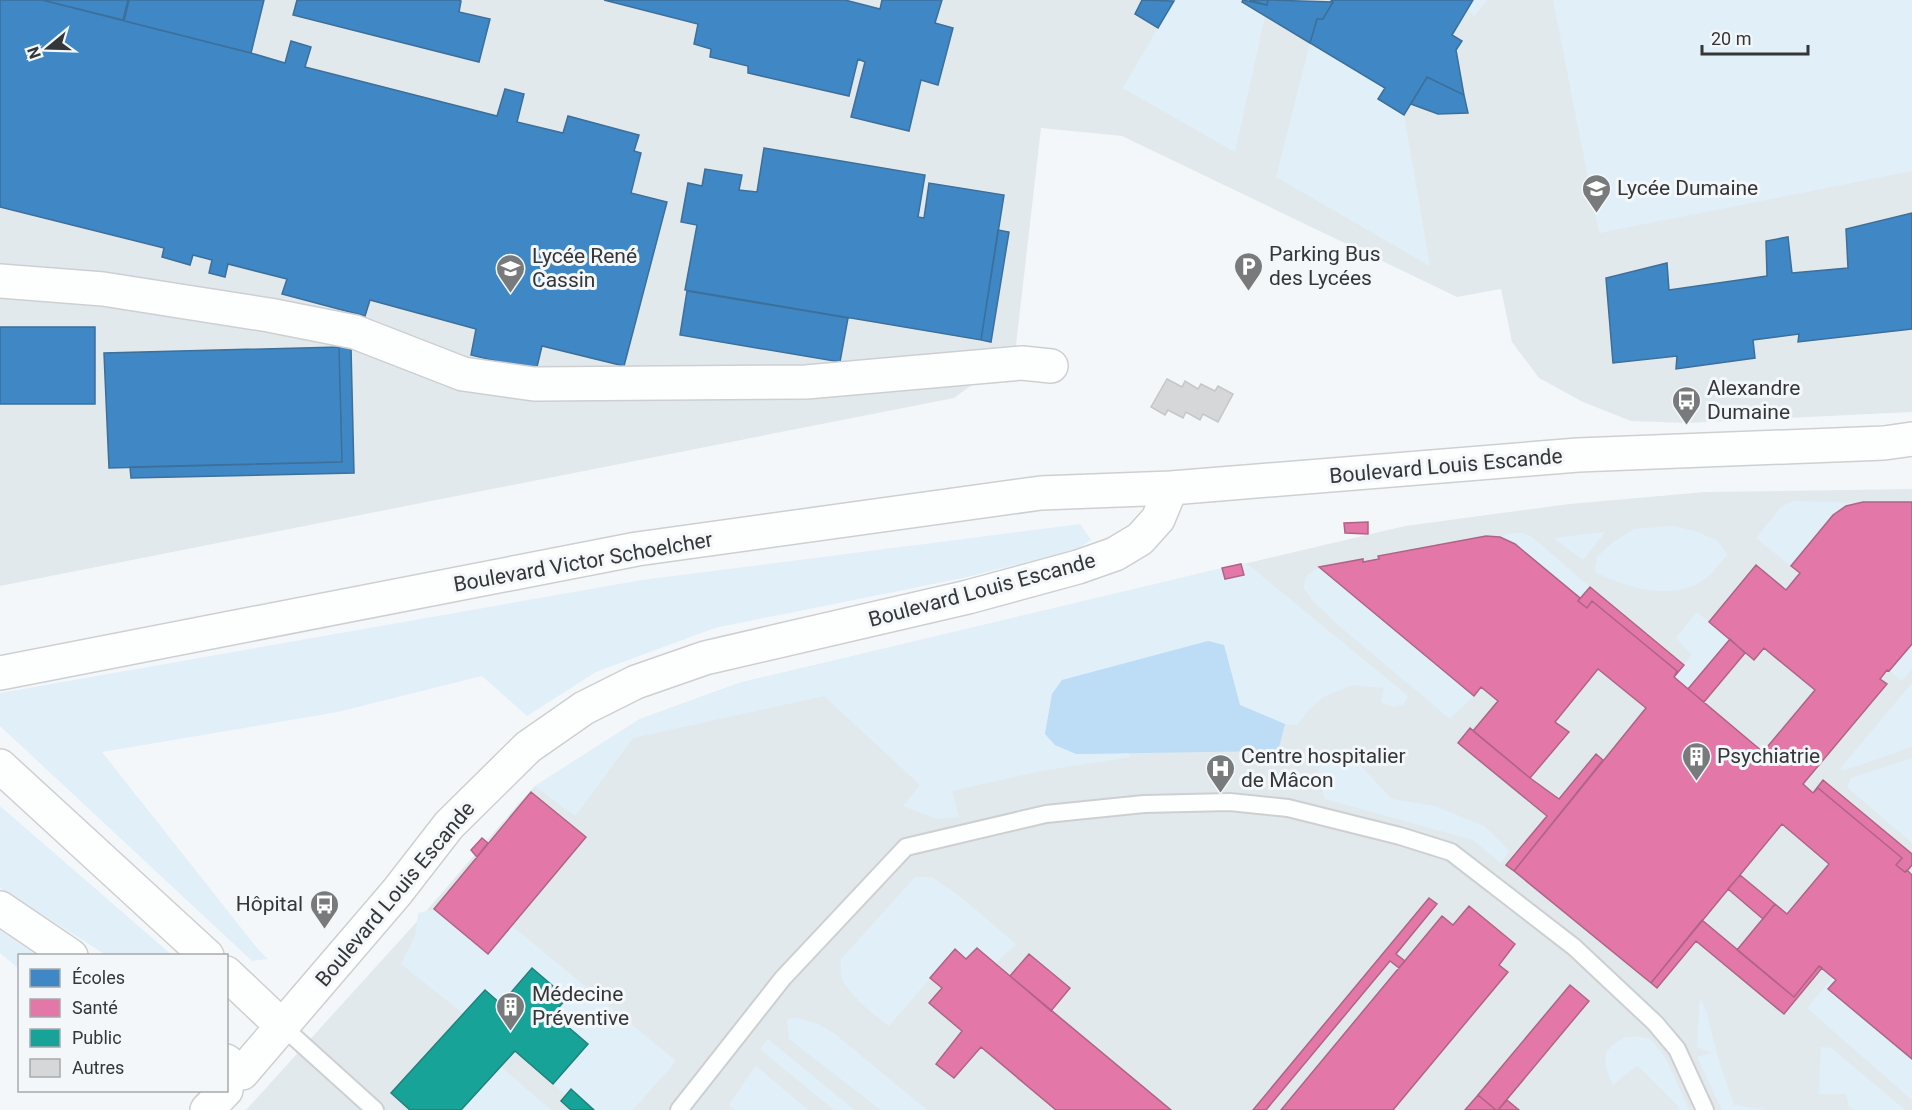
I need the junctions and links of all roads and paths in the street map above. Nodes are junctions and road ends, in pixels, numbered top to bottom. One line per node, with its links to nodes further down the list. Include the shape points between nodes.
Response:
1 (0, 280): 2 (street, via 103,289 269,315 355,332 463,374 534,384 806,382 1022,363)
2 (1051, 366)
3 (1903, 444): 4 (street, Boulevard Louis Escande, via 1578,455)
4 (1171, 488): 5 (street, Boulevard Victor Schoelcher, via 1041,493 637,549); 11 (street, Boulevard Louis Escande, via 1158,519 1140,539 1115,554 968,597 705,658 636,682 584,708 528,747 449,825)
5 (0, 673)
6 (0, 766): 9 (street)
7 (0, 908): 8 (street)
8 (68, 954)
9 (205, 954)
10 (228, 975): 11 (street)
11 (282, 1026): 12 (street, Boulevard Louis Escande); 15 (lane)
12 (230, 1079)
13 (220, 1092): 14 (street, Boulevard Louis Escande)
14 (207, 1110)
15 (375, 1110)
16 (679, 1110): 17 (lane, via 783,978 906,847 1046,814 1144,804 1230,802 1288,808 1451,852 1574,947 1655,1023 1677,1048)
17 (1706, 1110)

